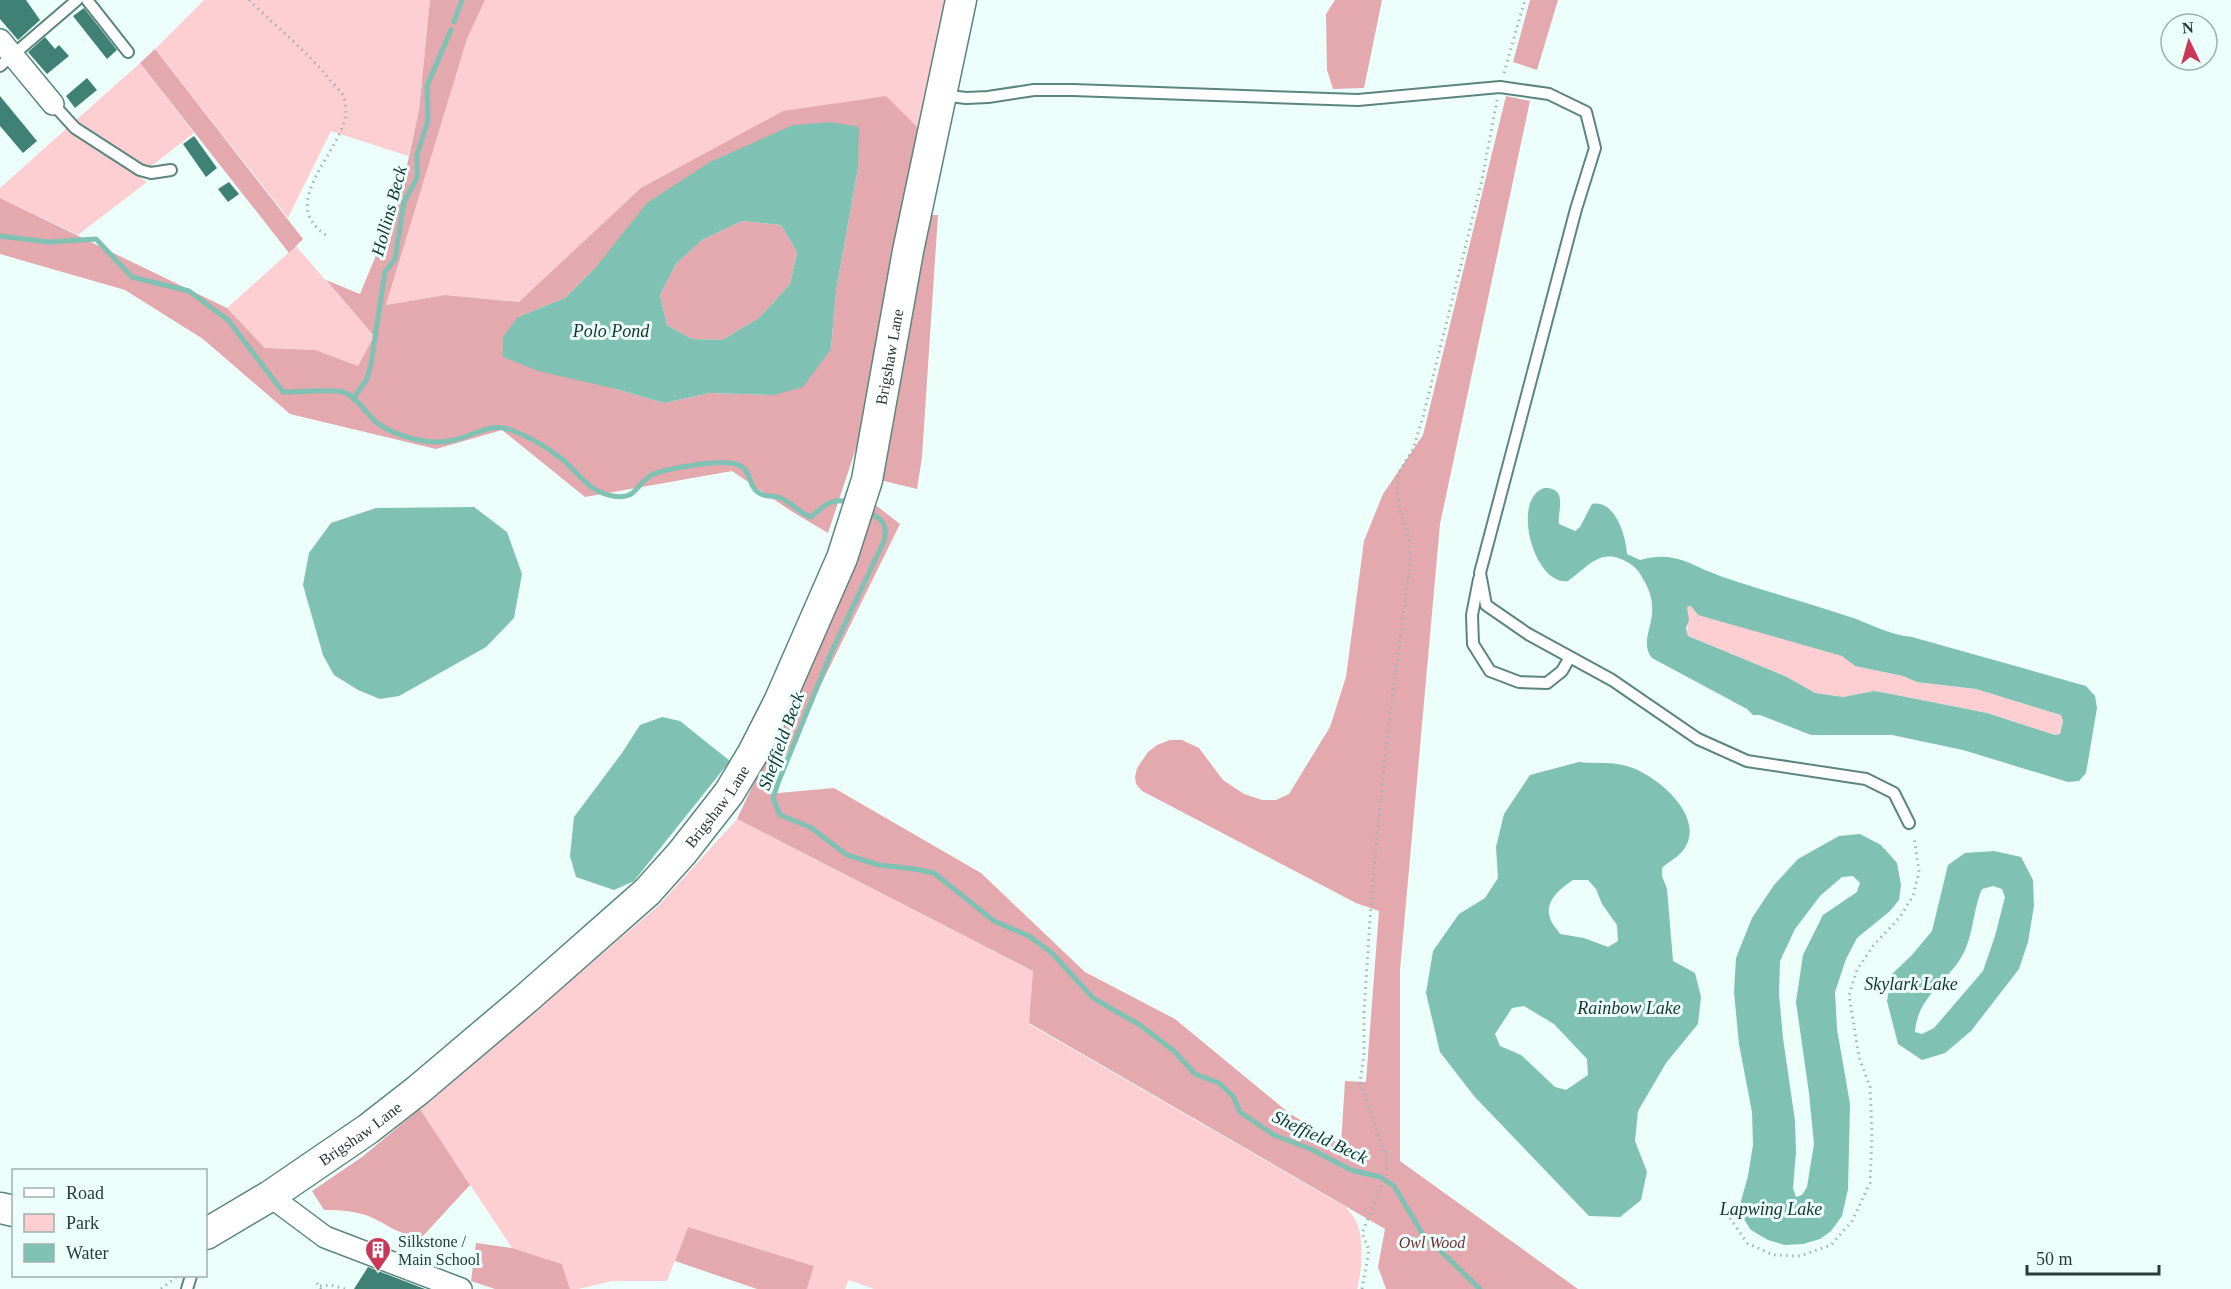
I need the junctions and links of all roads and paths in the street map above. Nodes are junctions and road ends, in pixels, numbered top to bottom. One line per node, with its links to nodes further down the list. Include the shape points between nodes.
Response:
1 (76, 0): 7 (lane)
2 (87, 0): 6 (lane)
3 (249, 0): 12 (path, via 306,52 344,97 343,123 311,184 308,198 311,221)
4 (961, 0): 9 (street, Brigshaw Lane)
5 (1525, 0): 8 (path)
6 (128, 52)
7 (4, 54): 10 (street)
8 (1500, 87): 9 (lane, via 1358,100 1073,90 966,98); 13 (lane, via 1549,94 1586,112 1594,148); 24 (path, via 1482,180 1423,417 1413,449 1398,474 1397,493 1410,542 1409,571 1372,888 1360,1082 1387,1159 1386,1175 1362,1233 1369,1250)
9 (942, 95): 16 (street, Brigshaw Lane, via 896,314 867,480 842,558 753,753 706,824 647,891 418,1090 368,1130)
10 (54, 104): 11 (lane, via 75,128 140,170)
11 (171, 170)
12 (326, 236)
13 (1480, 573): 14 (lane, via 1486,605); 14 (lane, via 1472,615 1473,644 1490,671 1519,682 1547,683 1562,671)
14 (1570, 657): 15 (lane, via 1698,739 1747,761 1866,779 1894,793)
15 (1909, 823): 17 (path, via 1919,872 1913,896 1857,970 1849,995 1859,1057 1870,1087 1870,1183 1852,1221 1832,1245 1800,1256 1773,1255 1747,1244)
16 (270, 1196): 18 (street, Brigshaw Lane); 23 (street, via 325,1237)
17 (1730, 1218)
18 (207, 1233)
19 (176, 1277): 21 (path)
20 (319, 1286): 22 (path)
21 (161, 1289)
22 (345, 1289)
23 (461, 1289)
24 (1362, 1289)

